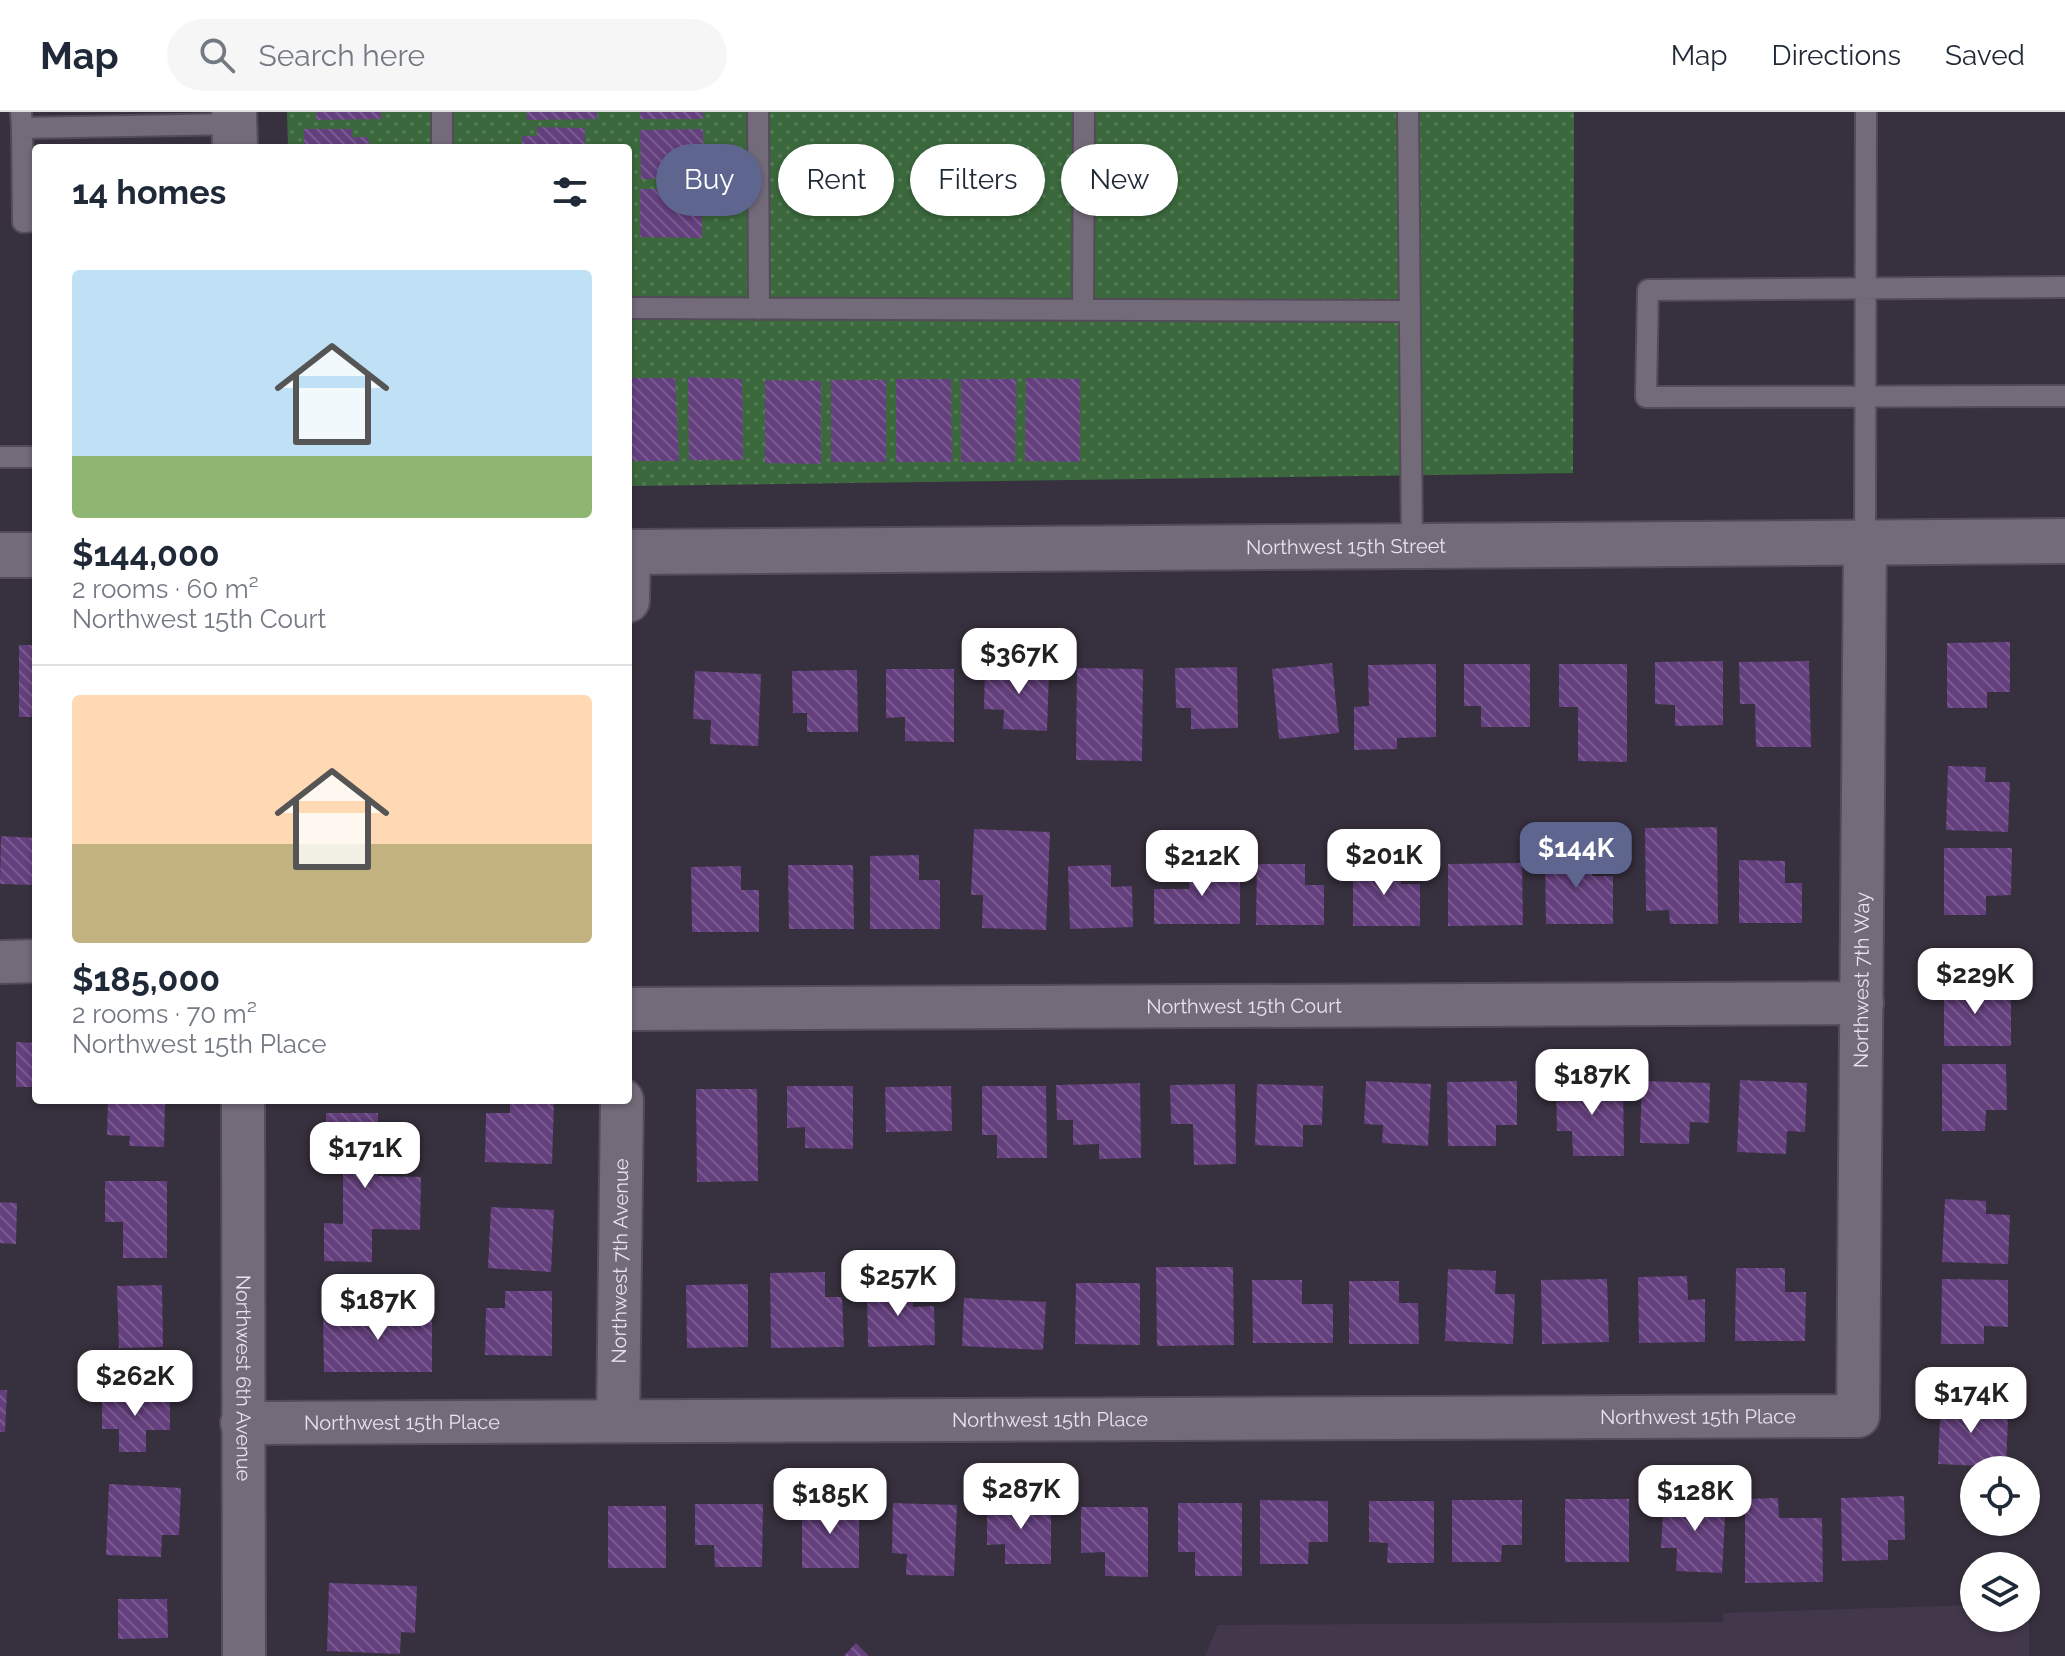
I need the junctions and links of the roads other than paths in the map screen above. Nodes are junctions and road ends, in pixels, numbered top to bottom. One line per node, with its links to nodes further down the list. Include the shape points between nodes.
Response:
1 (442, 112): 8 (lane)
2 (758, 112): 13 (lane)
3 (1084, 112): 14 (lane)
4 (1408, 112): 15 (lane)
5 (1866, 112): 11 (lane)
6 (22, 120): 7 (lane); 9 (lane, via 23,222)
7 (235, 128)
8 (442, 144)
9 (32, 221)
10 (2065, 287): 11 (lane)
11 (1867, 288): 17 (lane); 17 (lane, via 1648,290 1646,397)
12 (632, 308): 13 (lane)
13 (759, 309): 14 (lane)
14 (1083, 310): 15 (lane)
15 (1410, 311): 22 (lane)
16 (2065, 396): 17 (lane)
17 (1867, 397): 21 (lane)
18 (0, 457): 19 (lane)
19 (32, 457)
20 (2065, 541): 21 (street, Northwest 15th Street)
21 (1865, 543): 22 (street, Northwest 15th Street); 28 (street, Northwest 7th Way)
22 (1412, 547): 23 (street, Northwest 15th Street)
23 (632, 552)
24 (0, 555): 25 (street)
25 (32, 555)
26 (32, 961): 27 (street)
27 (0, 962)
28 (1862, 1003): 29 (street, Northwest 15th Court); 32 (street, Northwest 7th Way)
29 (632, 1009)
30 (243, 1104): 34 (street, Northwest 6th Avenue)
31 (622, 1104): 33 (street, Northwest 7th Avenue)
32 (1858, 1416): 33 (street, Northwest 15th Place)
33 (618, 1421): 34 (street, Northwest 15th Place)
34 (242, 1423): 35 (street, Northwest 6th Avenue)
35 (244, 1656)

